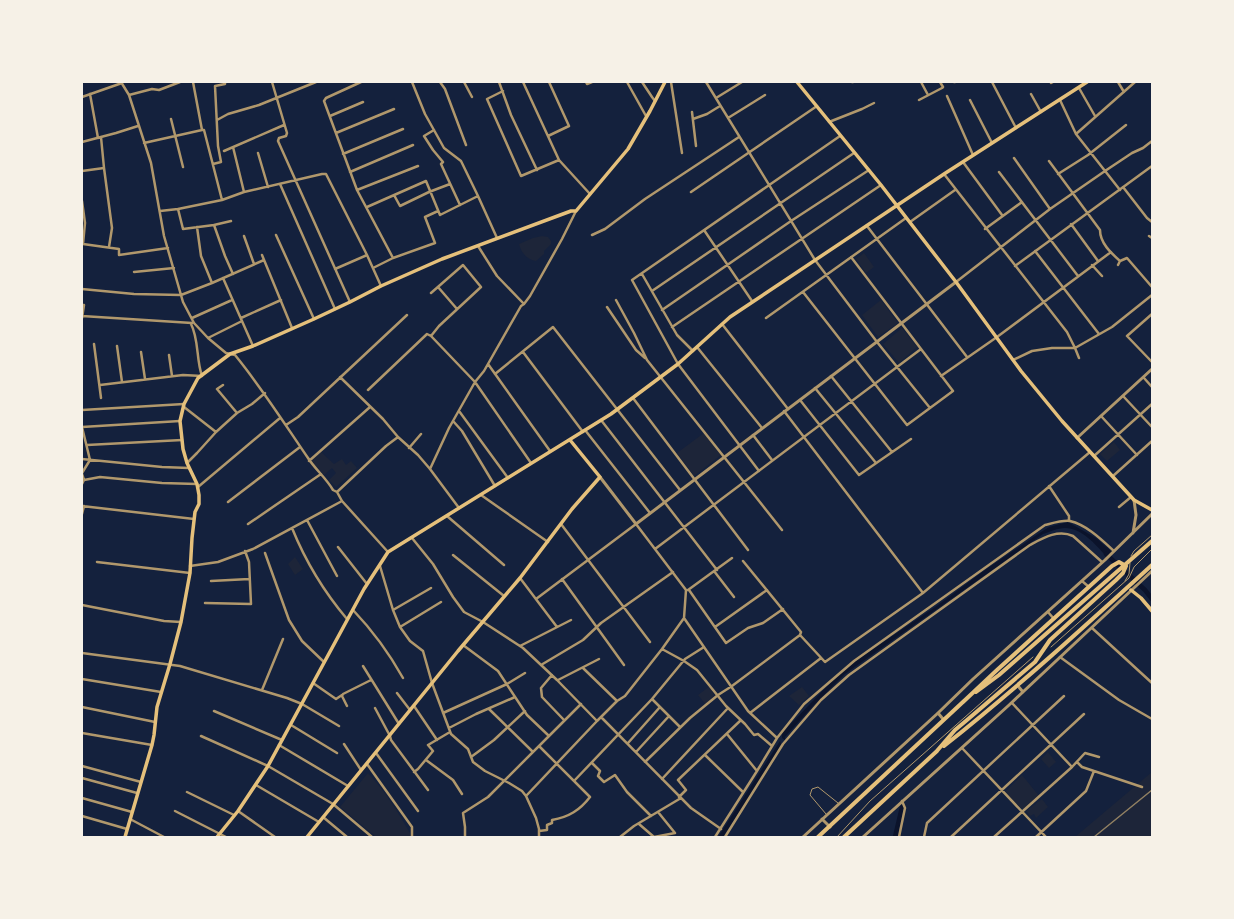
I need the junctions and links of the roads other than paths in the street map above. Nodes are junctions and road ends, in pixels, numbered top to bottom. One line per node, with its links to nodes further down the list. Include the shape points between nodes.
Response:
1 (180, 82): 35 (street, via 158,90 152,89)
2 (193, 82): 67 (street)
3 (224, 82): 60 (street, via 225,84 214,86)
4 (272, 82): 40 (street)
5 (316, 82): 40 (street)
6 (361, 82): 29 (street)
7 (412, 82): 68 (street)
8 (440, 82): 81 (street)
9 (464, 82): 41 (street)
10 (499, 82): 31 (street)
11 (523, 82): 72 (street)
12 (549, 82): 72 (street, via 570,126)
13 (586, 82): 14 (street)
14 (592, 82)
15 (627, 82): 56 (street)
16 (642, 82): 46 (street)
17 (665, 82): 46 (main road)
18 (672, 82): 87 (street)
19 (706, 82): 42 (street)
20 (742, 82): 42 (street)
21 (797, 82): 50 (main road)
22 (921, 82): 37 (street)
23 (940, 82): 37 (street, via 943,87)
24 (992, 82): 65 (street)
25 (1087, 82): 30 (main road)
26 (1118, 82): 32 (street)
27 (1135, 82): 32 (street)
28 (121, 83): 33 (street); 35 (street)
29 (357, 83): 54 (street, via 324,99)
30 (1079, 88): 45 (main road); 55 (street)
31 (503, 90): 101 (street, via 510,115); 101 (street, via 487,99 510,154 521,176)
32 (1124, 92): 55 (street)
33 (90, 94): 39 (street); 74 (street)
34 (1031, 94): 53 (street)
35 (129, 95): 64 (street)
36 (765, 95): 57 (street)
37 (928, 95): 43 (street)
38 (947, 96): 91 (street)
39 (82, 97)
40 (276, 97): 60 (street); 62 (street)
41 (472, 97)
42 (716, 98): 49 (street)
43 (919, 100)
44 (970, 100): 79 (street)
45 (1060, 100): 53 (main road); 70 (street)
46 (655, 101): 56 (main road)
47 (363, 102): 54 (street)
48 (874, 103): 61 (street)
49 (720, 106): 57 (street); 59 (street)
50 (817, 106): 61 (main road); 88 (street)
51 (394, 109): 69 (street)
52 (692, 112): 59 (street)
53 (1041, 113): 65 (main road)
54 (330, 116): 69 (street)
55 (1096, 116): 70 (street)
56 (647, 117): 123 (main road, via 628,149)
57 (728, 118): 75 (street)
58 (171, 119): 71 (street)
59 (693, 119): 82 (street)
60 (217, 120): 96 (street, via 221,162)
61 (829, 122): 73 (main road)
62 (284, 125): 83 (street); 109 (street, via 287,134 278,141)
63 (1126, 125): 85 (street)
64 (138, 126): 74 (street); 78 (street)
65 (1016, 128): 79 (main road)
66 (404, 129): 90 (street)
67 (202, 130): 71 (street); 96 (street, via 206,133)
68 (434, 130): 111 (street, via 424,136 443,162 441,164); 125 (street, via 444,148 461,161)
69 (336, 133): 90 (street)
70 (1076, 134): 85 (street)
71 (175, 136): 78 (street); 99 (street)
72 (548, 136): 93 (street)
73 (840, 136): 89 (main road); 112 (street)
74 (100, 137): 77 (street); 100 (street)
75 (740, 137): 88 (street); 155 (street, via 645,199 605,229)
76 (1152, 141): 104 (street)
77 (82, 142)
78 (144, 143): 136 (street, via 151,163)
79 (993, 143): 91 (main road)
80 (413, 144): 105 (street)
81 (466, 145)
82 (696, 146)
83 (233, 147): 84 (street); 119 (street)
84 (224, 151)
85 (1091, 152): 104 (street); 108 (street)
86 (258, 153): 114 (street)
87 (682, 153)
88 (750, 153): 112 (street); 121 (street)
89 (854, 153): 102 (main road); 129 (street)
90 (343, 154): 105 (street)
91 (973, 156): 94 (main road)
92 (1014, 158): 135 (street)
93 (559, 160): 101 (street); 123 (street)
94 (963, 162): 107 (main road); 140 (street)
95 (1049, 162): 108 (street)
96 (214, 164): 126 (street)
97 (418, 166): 116 (street)
98 (1152, 166): 115 (street)
99 (183, 167)
100 (104, 168): 103 (street); 162 (street, via 112,228)
101 (537, 170)
102 (869, 170): 113 (main road); 144 (street)
103 (82, 171)
104 (1105, 171): 118 (street); 122 (street)
105 (350, 172): 116 (street)
106 (999, 172): 128 (street)
107 (944, 174): 117 (street); 131 (main road)
108 (1058, 174): 122 (street)
109 (295, 181): 110 (street); 169 (street, via 326,174); 182 (street)
110 (280, 184): 114 (street); 214 (street)
111 (450, 184): 120 (street); 130 (street)
112 (769, 185): 129 (street); 153 (street)
113 (881, 185): 131 (main road); 158 (street)
114 (268, 187): 119 (street)
115 (1123, 187): 118 (street); 145 (street)
116 (357, 190): 132 (street)
117 (955, 190): 146 (street); 151 (street)
118 (1120, 190): 139 (street)
119 (244, 192): 126 (street)
120 (430, 192): 124 (street, via 400,206); 124 (street, via 426,181); 137 (street)
121 (691, 192)
122 (1072, 193): 135 (street); 139 (street)
123 (590, 194): 138 (main road)
124 (394, 195): 132 (street)
125 (478, 196): 130 (street); 157 (street)
126 (222, 200): 134 (street)
127 (82, 201): 133 (street)
128 (1022, 202): 140 (street); 142 (street)
129 (780, 203): 144 (street); 163 (street)
130 (460, 205): 137 (street, via 440,215)
131 (897, 206): 141 (main road); 149 (main road)
132 (366, 207): 171 (street)
133 (82, 208): 152 (street, via 85,223)
134 (178, 209): 136 (street); 150 (street, via 183,229)
135 (1050, 209): 142 (street)
136 (160, 211): 165 (street)
137 (438, 211): 171 (street, via 424,217 435,243)
138 (576, 211): 157 (main road); 210 (street)
139 (1087, 214): 147 (street); 167 (street, via 1100,230)
140 (1002, 215): 151 (street)
141 (906, 218): 146 (main road); 159 (street)
142 (1036, 220): 160 (street); 164 (street)
143 (231, 221): 148 (street)
144 (791, 221): 158 (street); 177 (street)
145 (1152, 221)
146 (909, 223): 192 (main road)
147 (1071, 224): 160 (street); 174 (street)
148 (214, 225): 150 (street); 185 (street)
149 (867, 226): 159 (street); 173 (main road)
150 (197, 227): 193 (street, via 201,256)
151 (985, 228): 164 (street)
152 (83, 229): 162 (street, via 83,244)
153 (704, 230): 163 (street); 186 (street)
154 (276, 235): 223 (street)
155 (592, 235)
156 (244, 236): 176 (street)
157 (497, 238): 161 (main road)
158 (802, 238): 173 (street); 191 (street)
159 (877, 239): 170 (street); 211 (street)
160 (1051, 240): 166 (street); 188 (street)
161 (478, 246): 194 (main road); 210 (street, via 496,276)
162 (109, 247): 165 (street, via 119,249 119,255)
163 (716, 247): 177 (street); 199 (street)
164 (999, 247): 180 (street); 192 (street)
165 (168, 248): 181 (street)
166 (1035, 251): 180 (street); 196 (street)
167 (1111, 252): 174 (street); 175 (street)
168 (262, 254): 172 (street)
169 (367, 255): 182 (street); 183 (street)
170 (851, 257): 187 (street); 225 (street)
171 (393, 258): 183 (street)
172 (264, 260): 176 (street); 205 (street)
173 (815, 260): 187 (street); 207 (main road)
174 (1098, 260): 178 (street)
175 (1120, 261): 179 (street); 197 (street, via 1126,258)
176 (254, 264): 185 (street)
177 (728, 265): 191 (street); 216 (street)
178 (1092, 265): 188 (street); 189 (street)
179 (1118, 265)
180 (1015, 266): 208 (street)
181 (174, 268): 184 (street); 202 (street)
182 (335, 268): 209 (street)
183 (373, 268): 194 (street)
184 (134, 272)
185 (233, 274): 190 (street)
186 (642, 274): 199 (street); 252 (street, via 632,281)
187 (827, 275): 200 (street); 233 (street)
188 (1078, 276): 196 (street)
189 (1102, 276)
190 (223, 278): 193 (street); 204 (street)
191 (739, 282): 207 (street); 227 (street)
192 (956, 282): 211 (street); 231 (main road)
193 (212, 283): 202 (street)
194 (381, 286): 209 (main road)
195 (438, 287): 201 (street); 215 (street); 215 (street, via 464,265 481,287)
196 (1063, 287): 208 (street); 229 (street)
197 (1152, 287)
198 (82, 289): 202 (street)
199 (652, 291): 216 (street)
200 (803, 292): 221 (street); 246 (street)
201 (431, 293)
202 (181, 295): 220 (street)
203 (1152, 295): 229 (street, via 1112,327)
204 (232, 300): 220 (street); 222 (street)
205 (281, 300): 222 (street); 228 (street)
206 (616, 300): 248 (street)
207 (752, 301): 226 (main road)
208 (1044, 301): 231 (street); 238 (street, via 1067,332)
209 (350, 302): 214 (main road)
210 (524, 304): 251 (street)
211 (927, 304): 225 (street); 245 (street)
212 (82, 305): 219 (street)
213 (607, 307): 248 (street, via 636,350)
214 (335, 309): 223 (main road)
215 (457, 309): 230 (street)
216 (662, 310): 227 (street)
217 (1152, 314): 250 (street, via 1127,336)
218 (408, 315): 260 (street)
219 (82, 317): 224 (street)
220 (192, 318): 224 (street)
221 (766, 318)
222 (241, 319): 232 (street); 236 (street)
223 (314, 319): 228 (main road)
224 (192, 323): 232 (street); 257 (street)
225 (901, 323): 233 (street); 239 (street)
226 (722, 324): 237 (main road); 283 (street)
227 (672, 327): 240 (street)
228 (292, 328): 236 (main road)
229 (1099, 334): 238 (street)
230 (431, 336): 265 (street); 271 (street, via 427,334)
231 (997, 337): 245 (street); 249 (main road)
232 (208, 338): 243 (street)
233 (877, 342): 246 (street); 253 (street)
234 (94, 344): 267 (street)
235 (117, 346): 264 (street)
236 (253, 346): 243 (main road)
237 (697, 347): 240 (main road); 299 (street)
238 (1075, 348): 247 (street); 249 (street, via 1032,351)
239 (920, 349): 253 (street); 259 (street)
240 (693, 351): 252 (main road)
241 (141, 352): 263 (street)
242 (523, 352): 255 (street); 282 (street, via 553,327); 300 (street)
243 (230, 354): 257 (main road); 272 (street, via 235,355)
244 (169, 355): 256 (street)
245 (967, 357): 259 (street)
246 (855, 358): 258 (street); 266 (street)
247 (1079, 358)
248 (647, 360): 261 (street)
249 (1013, 360): 307 (main road)
250 (1152, 362)
251 (488, 364): 255 (street); 265 (street)
252 (678, 364): 261 (main road); 313 (street)
253 (897, 366): 266 (street); 281 (street)
254 (1152, 369): 262 (street)
255 (495, 374): 316 (street)
256 (172, 376): 257 (street); 263 (street)
257 (202, 376): 279 (main road, via 198,378)
258 (831, 376): 270 (street); 277 (street)
259 (941, 376): 281 (street, via 953,391)
260 (340, 377): 280 (street); 295 (street)
261 (661, 377): 275 (main road); 321 (street)
262 (1144, 378): 269 (street); 273 (street)
263 (145, 379): 264 (street)
264 (122, 382): 267 (street)
265 (475, 382): 285 (street); 327 (street)
266 (874, 384): 277 (street); 281 (street, via 906,425)
267 (100, 385): 274 (street)
268 (222, 385): 287 (street, via 217,389)
269 (1152, 387)
270 (815, 388): 276 (street); 288 (street)
271 (368, 390)
272 (265, 393): 287 (street); 291 (street)
273 (1123, 396): 289 (street); 290 (street)
274 (101, 398)
275 (633, 398): 282 (main road); 337 (street)
276 (800, 400): 283 (street); 296 (street)
277 (851, 401): 288 (street); 317 (street)
278 (1152, 404): 289 (street)
279 (184, 405): 284 (street); 293 (main road); 301 (street)
280 (370, 407): 305 (street); 325 (street)
281 (930, 408)
282 (618, 409): 292 (main road); 344 (street)
283 (788, 409): 286 (street)
284 (82, 410)
285 (459, 410): 294 (street); 336 (street)
286 (784, 411): 299 (street); 306 (street)
287 (237, 413): 301 (street)
288 (835, 413): 296 (street); 328 (street)
289 (1140, 414): 298 (street); 303 (street)
290 (1101, 416): 303 (street); 307 (street)
291 (280, 418): 295 (street); 341 (street)
292 (602, 420): 300 (main road); 350 (street)
293 (180, 421): 297 (street); 309 (main road)
294 (453, 421): 330 (street); 342 (street, via 462,431)
295 (286, 425): 314 (street)
296 (820, 425): 306 (street); 328 (street, via 859,475)
297 (82, 426): 312 (street)
298 (1152, 426)
299 (762, 428): 304 (street)
300 (584, 431): 310 (main road); 356 (street)
301 (216, 432): 326 (street)
302 (421, 434): 315 (street)
303 (1118, 434): 319 (street); 320 (street)
304 (753, 435): 313 (street); 324 (street)
305 (398, 437): 315 (street); 345 (street)
306 (804, 437): 324 (street); 410 (street)
307 (1077, 438): 318 (main road)
308 (911, 439): 317 (street)
309 (182, 440): 312 (street); 326 (main road)
310 (570, 440): 316 (main road); 335 (main road)
311 (1152, 441): 319 (street)
312 (87, 446): 323 (street)
313 (739, 446): 321 (street); 331 (street)
314 (300, 447): 325 (street); 349 (street)
315 (409, 448): 330 (street)
316 (551, 452): 327 (main road)
317 (892, 452): 328 (street)
318 (1090, 452): 320 (main road); 343 (street)
319 (1137, 455): 334 (street)
320 (1094, 456): 334 (main road)
321 (724, 457): 337 (street); 339 (street)
322 (82, 459): 323 (street)
323 (90, 460): 329 (street, via 162,468); 332 (street)
324 (772, 460): 331 (street)
325 (309, 461): 333 (street)
326 (187, 463): 329 (main road)
327 (532, 463): 336 (main road)
328 (876, 464)
329 (190, 468): 341 (main road)
330 (430, 469): 354 (street)
331 (759, 471): 339 (street)
332 (82, 474): 338 (street)
333 (321, 474): 345 (street); 363 (street)
334 (1112, 476): 347 (main road)
335 (600, 477): 364 (main road); 365 (street)
336 (508, 478): 342 (main road)
337 (695, 479): 344 (street); 351 (street)
338 (84, 480): 340 (street); 341 (street, via 100,477)
339 (743, 482): 351 (street); 368 (street)
340 (82, 484)
341 (198, 485): 360 (main road, via 199,504)
342 (495, 486): 346 (main road)
343 (1049, 486): 362 (street, via 1069,516); 410 (street)
344 (680, 490): 350 (street)
345 (337, 492): 348 (street)
346 (481, 495): 354 (main road); 373 (street)
347 (1132, 499): 353 (street); 355 (main road); 369 (street, via 1136,515)
348 (342, 501): 361 (street); 379 (street)
349 (228, 502)
350 (664, 502): 356 (street); 366 (street)
351 (714, 504): 366 (street); 377 (street)
352 (83, 506): 357 (street); 360 (street)
353 (1119, 507)
354 (459, 508): 359 (main road)
355 (1152, 510)
356 (650, 513): 365 (street)
357 (82, 514)
358 (1152, 514): 369 (street)
359 (447, 516): 371 (main road); 388 (street)
360 (194, 519): 390 (main road)
361 (307, 520): 367 (street); 396 (street)
362 (1069, 521): 380 (street, via 1095,535); 516 (street, via 1045,525 854,661 804,704)
363 (248, 524)
364 (561, 524): 373 (main road); 384 (street)
365 (636, 524): 376 (street); 384 (street)
366 (684, 527): 376 (street); 392 (street)
367 (292, 528): 378 (street); 424 (street, via 327,594)
368 (782, 530)
369 (1133, 533): 380 (street)
370 (1152, 535): 398 (lane, via 1131,556)
371 (412, 538): 379 (main road); 428 (street, via 433,564 464,612)
372 (1152, 541): 476 (highway, via 999,675)
373 (548, 542): 397 (main road)
374 (338, 547): 404 (street)
375 (1152, 548): 398 (lane, via 1134,567)
376 (655, 549): 394 (street)
377 (748, 550)
378 (245, 552): 390 (street, via 218,562); 399 (street, via 249,562)
379 (388, 552): 391 (main road)
380 (1113, 552): 386 (street)
381 (265, 553): 448 (street, via 289,620 302,641)
382 (453, 555): 411 (street)
383 (732, 558): 392 (street)
384 (588, 560): 400 (street); 417 (street)
385 (743, 561): 409 (street)
386 (1104, 561): 403 (street); 603 (street, via 1067,533 1042,538 849,675 821,700 782,744)
387 (97, 562): 395 (street)
388 (504, 565)
389 (1152, 565): 401 (highway)
390 (190, 566): 395 (main road)
391 (380, 566): 404 (main road); 420 (street)
392 (715, 570): 408 (street); 412 (street)
393 (1152, 571): 401 (street)
394 (673, 572): 408 (street); 417 (street)
395 (190, 573): 427 (main road)
396 (337, 576)
397 (520, 578): 411 (main road); 413 (street)
398 (1128, 578): 440 (lane)
399 (249, 579): 402 (street); 415 (street, via 251,604)
400 (562, 579): 413 (street); 431 (street)
401 (1139, 580): 407 (highway)
402 (211, 581)
403 (1082, 581): 405 (street); 422 (street)
404 (367, 584): 419 (main road)
405 (1089, 587): 425 (highway); 529 (highway, via 1116,563 1121,562 1126,566 1116,580 1050,640 1035,662 961,725)
406 (431, 588): 420 (street)
407 (1132, 588): 421 (main road); 433 (street); 465 (highway)
408 (687, 590): 423 (street); 432 (street)
409 (767, 590): 418 (street); 432 (street)
410 (923, 593): 445 (street, via 825,662)
411 (504, 596): 428 (main road)
412 (734, 597)
413 (536, 599): 430 (street)
414 (441, 602): 429 (street)
415 (205, 603)
416 (82, 604): 427 (street, via 164,621)
417 (624, 607): 431 (street); 436 (street)
418 (783, 609): 432 (street, via 726,643); 434 (street)
419 (352, 610): 424 (main road); 456 (street, via 384,647)
420 (393, 610): 429 (street)
421 (1152, 611)
422 (1048, 612): 425 (street); 492 (street)
423 (684, 618): 439 (street); 441 (street)
424 (347, 619): 448 (main road)
425 (1054, 619): 476 (highway)
426 (571, 620): 430 (street)
427 (181, 622): 449 (main road)
428 (483, 622): 437 (main road); 438 (street)
429 (400, 627): 462 (street, via 410,641 423,651)
430 (557, 627): 438 (street)
431 (597, 627): 450 (street, via 583,640); 451 (street)
432 (715, 627)
433 (1091, 627): 443 (street); 461 (street)
434 (800, 634): 445 (street); 464 (street)
435 (283, 639): 466 (street)
436 (650, 642)
437 (463, 645): 462 (main road); 463 (street, via 498,671)
438 (520, 646): 450 (street)
439 (704, 647): 447 (street); 464 (street)
440 (1051, 647)
441 (662, 649): 447 (street); 475 (street, via 625,696)
442 (82, 653): 449 (street)
443 (1060, 656): 468 (street); 497 (street, via 1119,700)
444 (1034, 657): 606 (lane, via 870,801)
445 (821, 658): 491 (street)
446 (599, 659): 453 (street)
447 (684, 661): 471 (street, via 697,670); 474 (street)
448 (324, 662): 460 (main road)
449 (170, 664): 466 (street); 467 (main road)
450 (541, 665): 455 (street)
451 (624, 665)
452 (363, 666): 458 (street)
453 (583, 668): 459 (street); 475 (street)
454 (525, 673): 463 (street)
455 (552, 675): 459 (street); 498 (street, via 541,688 542,697)
456 (403, 678)
457 (82, 679): 467 (street)
458 (371, 680): 470 (street); 503 (street)
459 (558, 680): 479 (street)
460 (313, 683): 470 (street, via 336,698); 478 (main road)
461 (1152, 683)
462 (432, 684): 481 (main road); 490 (street)
463 (506, 684): 473 (street); 490 (street)
464 (732, 686): 471 (street); 491 (street)
465 (1018, 686): 468 (street); 529 (highway)
466 (262, 690): 478 (street)
467 (161, 692): 501 (main road)
468 (1023, 692): 477 (street)
469 (397, 693): 488 (street)
470 (343, 695): 480 (street)
471 (718, 695): 485 (street); 507 (street)
472 (1064, 696): 505 (street)
473 (515, 697): 486 (street); 489 (street)
474 (652, 699): 483 (street); 511 (street)
475 (617, 701): 495 (street)
476 (963, 702): 496 (highway)
477 (1012, 703): 505 (street); 526 (street)
478 (302, 704): 502 (main road); 504 (street)
479 (581, 704): 498 (street); 500 (street)
480 (348, 706)
481 (414, 706): 488 (main road); 518 (street)
482 (82, 707): 501 (street)
483 (660, 707): 494 (street); 520 (street)
484 (375, 708): 514 (street)
485 (728, 708): 499 (street); 550 (street)
486 (489, 709): 506 (street); 508 (street)
487 (214, 711): 517 (street)
488 (410, 711): 503 (main road)
489 (525, 711): 506 (street); 515 (street)
490 (443, 713): 508 (street)
491 (750, 713): 516 (street)
492 (938, 713): 496 (street); 568 (street)
493 (1084, 714): 523 (street)
494 (669, 716): 507 (street); 528 (street)
495 (601, 717): 500 (street); 511 (street)
496 (943, 719): 584 (highway)
497 (1152, 719)
498 (564, 720): 515 (street)
499 (741, 720): 512 (street); 525 (street, via 754,735 758,734)
500 (597, 721): 540 (street)
501 (156, 722): 521 (main road)
502 (291, 725): 517 (main road); 530 (street)
503 (399, 725): 514 (main road)
504 (339, 726)
505 (1032, 726): 523 (street); 546 (street)
506 (508, 727): 527 (street); 533 (street)
507 (680, 727): 536 (street)
508 (449, 728): 509 (street)
509 (450, 732): 518 (street); 533 (street, via 468,750)
510 (82, 733): 521 (street)
511 (619, 734): 520 (street); 538 (street)
512 (727, 734): 532 (street); 545 (street)
513 (201, 736): 542 (street)
514 (390, 736): 531 (main road); 548 (street)
515 (549, 736): 524 (street)
516 (776, 738): 525 (street)
517 (282, 740): 522 (main road)
518 (437, 740): 535 (street, via 428,745 433,751)
519 (344, 744): 544 (street)
520 (628, 744): 528 (street)
521 (152, 745): 553 (main road)
522 (279, 745): 542 (main road); 555 (street)
523 (1051, 745): 543 (street); 557 (street)
524 (539, 746): 527 (street); 540 (street)
525 (772, 746): 545 (street)
526 (962, 748): 546 (street); 566 (street)
527 (533, 752): 551 (street)
528 (636, 752): 536 (street)
529 (936, 752): 607 (highway)
530 (337, 753)
531 (376, 753): 539 (main road); 571 (street)
532 (705, 755): 560 (street); 564 (street, via 678,780 686,790)
533 (471, 757): 551 (street, via 473,762 485,771)
534 (1099, 757): 537 (street, via 1085,753)
535 (426, 760): 548 (street); 562 (street, via 453,780)
536 (645, 762): 550 (street)
537 (1077, 762): 543 (street); 547 (street, via 1082,767)
538 (592, 763): 552 (street); 578 (street, via 600,771 598,776 604,782 615,775 627,792)
539 (367, 764): 544 (main road); 598 (street, via 412,827)
540 (557, 764): 552 (street); 563 (street)
541 (82, 766): 553 (street)
542 (268, 766): 554 (main road); 567 (street)
543 (1072, 768): 572 (street)
544 (361, 770): 555 (main road)
545 (757, 771): 560 (street)
546 (984, 771): 557 (street); 610 (street, via 927,823)
547 (1094, 771): 556 (street); 588 (street, via 1086,791)
548 (414, 772): 558 (street)
549 (82, 778): 561 (street)
550 (662, 779): 564 (street)
551 (504, 781): 563 (street); 599 (street, via 488,797 463,813)
552 (574, 781): 587 (street, via 590,797 574,813 552,820 552,823 547,825 547,830)
553 (141, 782): 561 (main road)
554 (256, 785): 570 (main road); 582 (street)
555 (348, 786): 567 (main road)
556 (1142, 787)
557 (1002, 789): 572 (street); 611 (street)
558 (428, 790)
559 (188, 792): 575 (street)
560 (743, 792): 586 (street)
561 (137, 793): 573 (main road)
562 (462, 794)
563 (526, 796): 587 (street)
564 (680, 797): 574 (street); 586 (street)
565 (82, 798): 573 (street)
566 (902, 801): 608 (street); 609 (street, via 905,808)
567 (333, 804): 579 (main road); 597 (street)
568 (839, 804): 576 (street); 576 (lane, via 818,787 812,789 810,795)
569 (175, 811): 589 (street)
570 (238, 811): 575 (main road); 594 (street)
571 (418, 811)
572 (1022, 811): 588 (street); 612 (street)
573 (132, 812): 580 (main road)
574 (658, 812): 578 (street); 583 (street, via 675,833 654,837)
575 (234, 815): 589 (main road)
576 (827, 815): 581 (street)
577 (82, 816): 585 (street)
578 (651, 816): 583 (street)
579 (323, 817): 582 (main road); 596 (street)
580 (130, 819): 585 (main road); 591 (street)
581 (822, 819): 584 (street); 604 (street)
582 (319, 822): 595 (main road)
583 (638, 824): 601 (street)
584 (830, 827): 605 (highway)
585 (128, 829): 590 (main road)
586 (721, 829): 602 (street)
587 (539, 831): 600 (street)
588 (1041, 832): 613 (street); 614 (street)
589 (220, 833): 592 (main road); 593 (street)
590 (125, 837)
591 (164, 837)
592 (217, 837)
593 (226, 837)
594 (275, 837)
595 (306, 837)
596 (348, 837)
597 (372, 837)
598 (412, 837)
599 (465, 837)
600 (539, 837)
601 (620, 837)
602 (715, 837)
603 (725, 837)
604 (803, 837)
605 (818, 837)
606 (836, 837)
607 (844, 837)
608 (863, 837)
609 (899, 837)
610 (924, 837)
611 (951, 837)
612 (994, 837)
613 (1036, 837)
614 (1046, 837)

